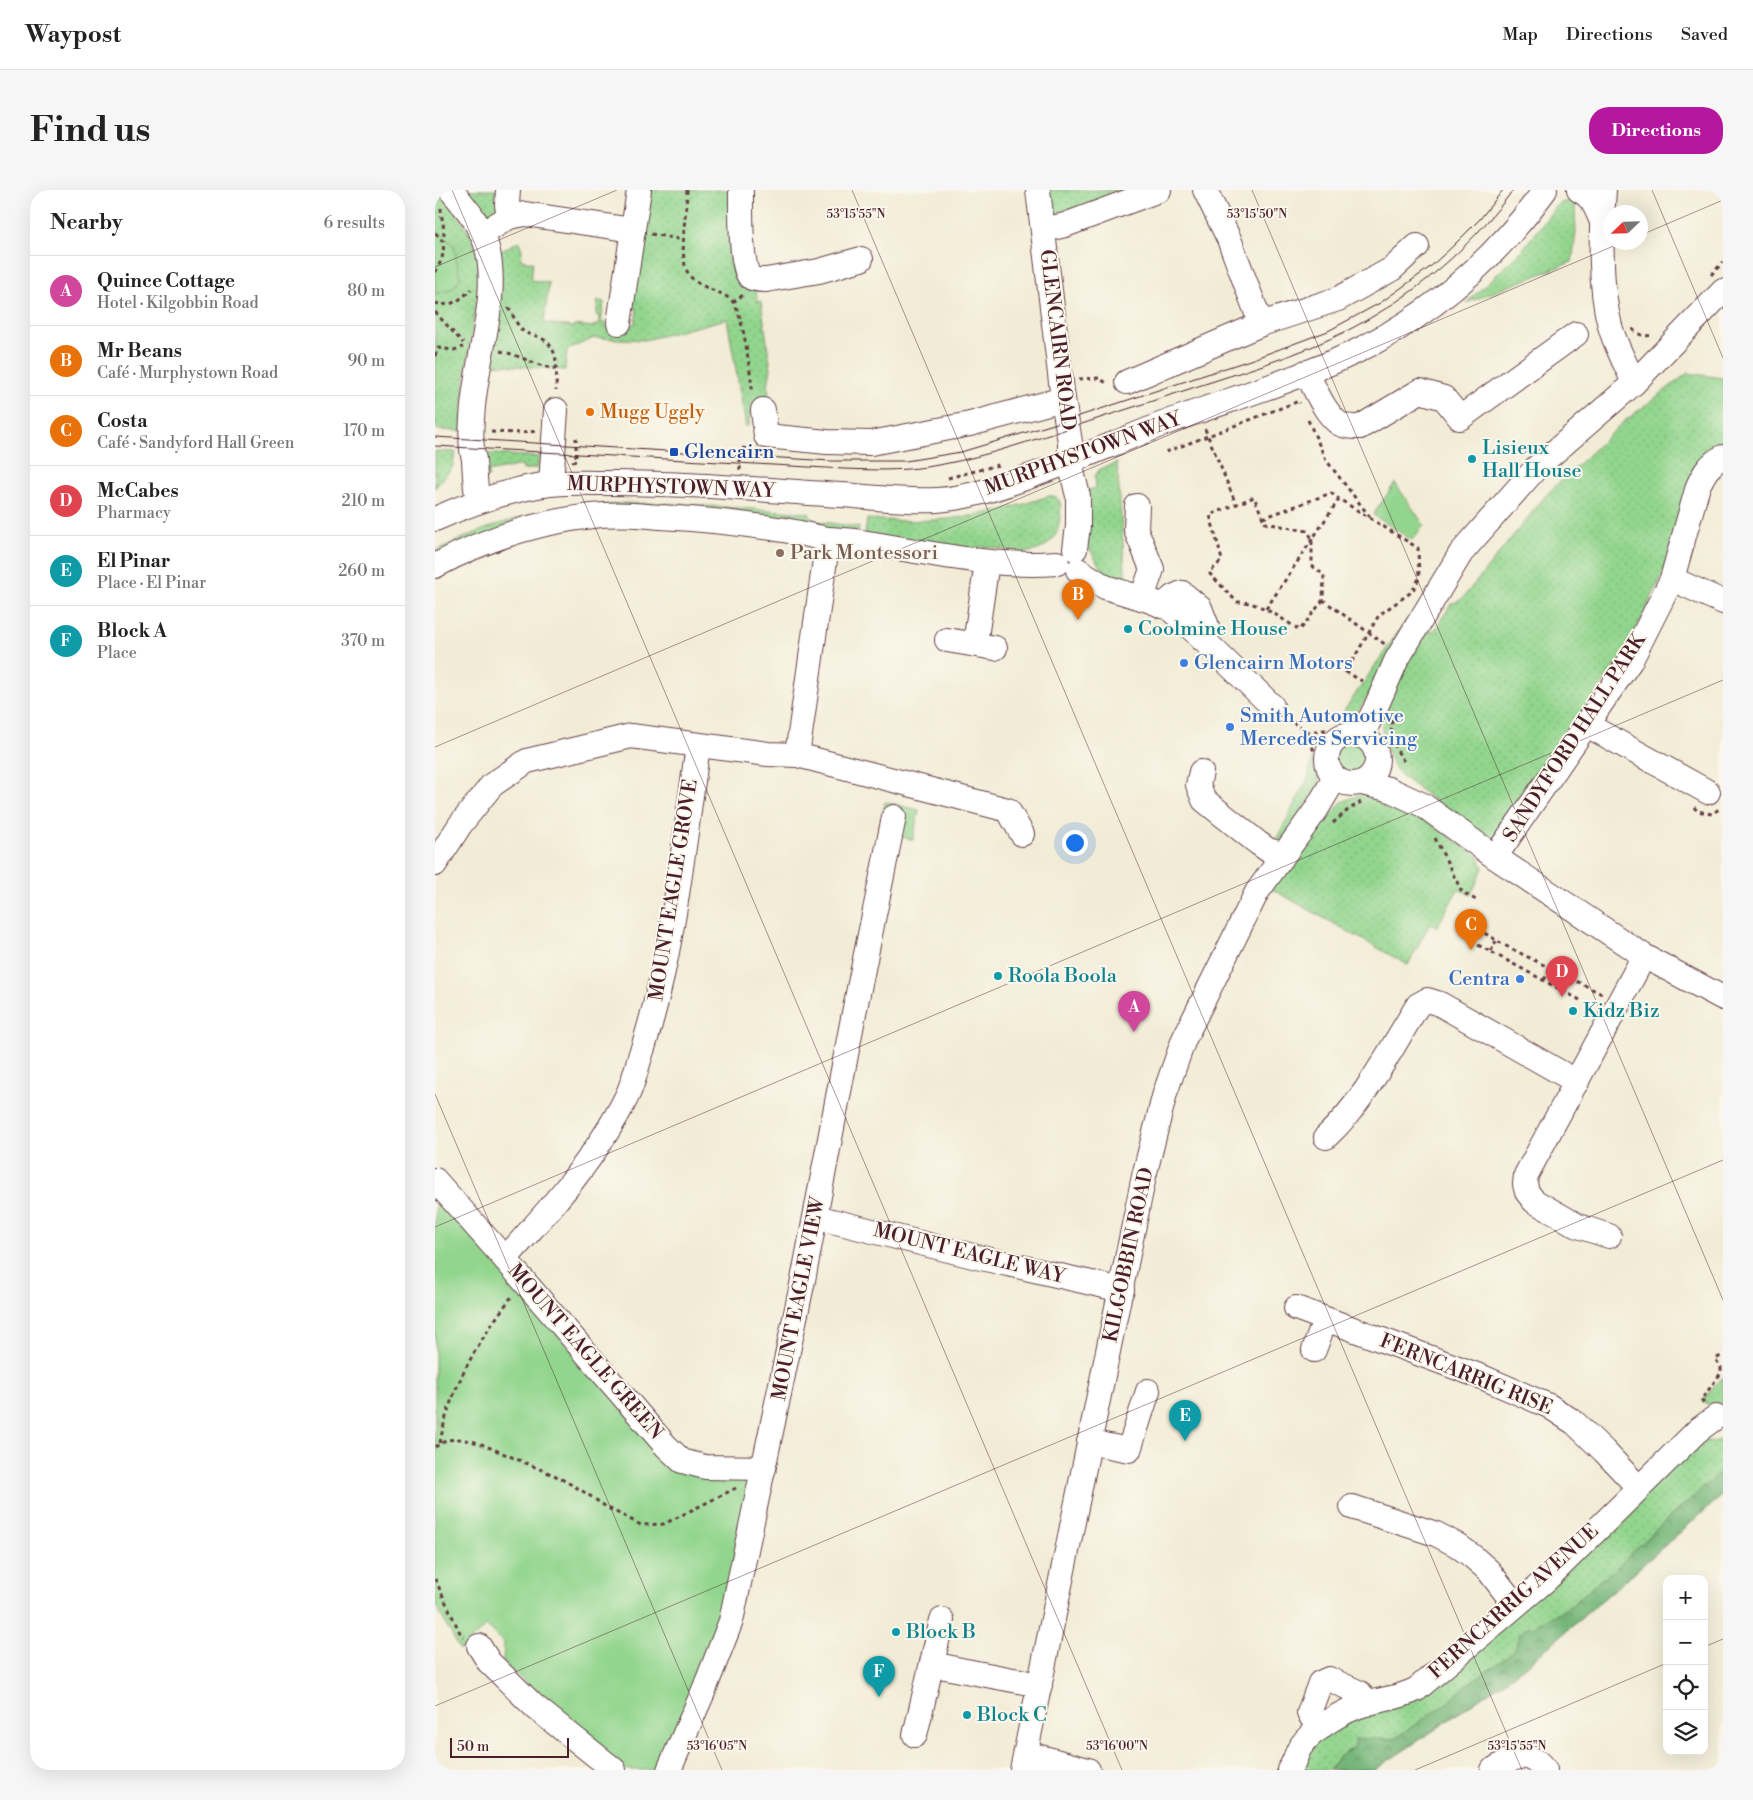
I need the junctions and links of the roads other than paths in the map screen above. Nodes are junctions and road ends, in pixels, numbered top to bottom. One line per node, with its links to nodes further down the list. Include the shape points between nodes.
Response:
1 (509, 190): 11 (street)
2 (639, 190): 13 (street)
3 (741, 190): 17 (street, via 743,256 751,277 766,280 819,271)
4 (1039, 190): 14 (street, GLENCAIRN ROAD)
5 (1205, 190): 20 (street, via 1229,239)
6 (1545, 190): 22 (street, MURPHYSTOWN WAY, via 1500,246 1440,299 1378,340)
7 (1579, 190): 12 (street, via 1594,202)
8 (1604, 190): 12 (street)
9 (1148, 192): 14 (street, via 1065,225)
10 (446, 196): 15 (street, via 470,212)
11 (509, 217): 13 (street, via 525,214); 15 (street)
12 (1602, 222): 24 (street, via 1603,286 1608,316 1616,344)
13 (633, 230): 19 (street)
14 (1043, 230): 25 (street, GLENCAIRN ROAD)
15 (482, 234): 31 (street, via 491,278 489,302 474,347 476,385 472,448)
16 (1417, 246): 20 (street, via 1392,269 1338,299)
17 (861, 259)
18 (1716, 284): 24 (street)
19 (619, 323)
20 (1261, 324): 23 (street)
21 (1576, 334): 22 (street, via 1460,418 1443,398 1420,391 1360,427 1350,427 1338,423 1325,408)
22 (1306, 372): 29 (street, MURPHYSTOWN WAY)
23 (1127, 382)
24 (1634, 383): 44 (street, via 1536,468 1461,553 1396,662)
25 (1062, 390): 26 (street, via 970,424 871,443 766,436); 29 (street, GLENCAIRN ROAD)
26 (763, 410)
27 (555, 420): 30 (street)
28 (1723, 457): 38 (street, SANDYFORD HALL PARK, via 1704,472 1698,486)
29 (1070, 462): 30 (street, MURPHYSTOWN WAY, via 994,490 937,500 647,483); 35 (street, GLENCAIRN ROAD, via 1078,496 1078,526)
30 (551, 484): 31 (street, MURPHYSTOWN WAY)
31 (478, 502): 33 (street, MURPHYSTOWN WAY)
32 (1137, 506): 39 (street, via 1136,530 1152,569)
33 (435, 519)
34 (828, 539): 36 (street, via 861,541); 37 (street, via 777,529 684,518 625,514 593,516 519,531); 46 (street)
35 (1070, 561): 36 (street, via 1029,565); 39 (street, via 1105,586)
36 (987, 562): 41 (street, via 985,646)
37 (435, 566)
38 (1672, 579): 40 (street); 43 (street, SANDYFORD HALL PARK, via 1631,660)
39 (1152, 602): 42 (street, via 1175,614)
40 (1723, 602)
41 (947, 640)
42 (1278, 711)
43 (1587, 725): 50 (street); 55 (street, SANDYFORD HALL PARK)
44 (1361, 740): 48 (street, via 1336,739 1327,753); 49 (street, via 1378,763); 51 (street)
45 (698, 746): 46 (street); 56 (street, via 631,736 527,761 492,785 460,825); 64 (street, MOUNT EAGLE GROVE, via 672,929 653,1015 627,1097 594,1153 549,1211)
46 (797, 754): 53 (street, via 1008,810)
47 (1201, 772): 54 (street, via 1197,785 1204,800 1268,850)
48 (1332, 774): 49 (street); 54 (street, KILGOBBIN ROAD, via 1316,810)
49 (1363, 792): 51 (street, via 1388,789)
50 (1708, 801)
51 (1423, 806): 55 (street)
52 (894, 817): 62 (street, MOUNT EAGLE VIEW)
53 (1022, 834)
54 (1283, 854): 65 (street, KILGOBBIN ROAD, via 1257,892 1184,1039 1165,1093 1144,1176)
55 (1495, 857): 57 (street)
56 (435, 864)
57 (1644, 956): 58 (street); 59 (street)
58 (1723, 998)
59 (1577, 1082): 60 (street, via 1440,1004 1427,1000 1418,1005 1357,1103); 63 (street, via 1525,1184 1534,1201 1578,1226)
60 (1326, 1138)
61 (435, 1180): 64 (street, MOUNT EAGLE GREEN)
62 (815, 1217): 65 (street, MOUNT EAGLE WAY); 72 (street, MOUNT EAGLE VIEW)
63 (1609, 1236)
64 (505, 1259): 72 (street, MOUNT EAGLE GREEN, via 682,1461 705,1467)
65 (1122, 1290): 71 (street, KILGOBBIN ROAD)
66 (1296, 1308): 67 (street, FERNCARRIG RISE)
67 (1325, 1320): 68 (street); 73 (street, FERNCARRIG RISE, via 1482,1377 1549,1406 1575,1423)
68 (1314, 1350)
69 (1148, 1391): 71 (street, via 1129,1450)
70 (1716, 1416): 73 (street, FERNCARRIG AVENUE)
71 (1089, 1442): 79 (street, KILGOBBIN ROAD)
72 (764, 1468): 85 (street, MOUNT EAGLE VIEW, via 731,1622)
73 (1639, 1488): 75 (street, FERNCARRIG AVENUE, via 1547,1579)
74 (1352, 1507): 75 (street, via 1436,1534 1457,1545 1489,1571)
75 (1515, 1605): 80 (street, FERNCARRIG AVENUE, via 1417,1689 1405,1696)
76 (943, 1620): 78 (street)
77 (479, 1646): 84 (street, via 489,1662 535,1707)
78 (932, 1664): 79 (street); 82 (street)
79 (1040, 1685): 83 (street, KILGOBBIN ROAD)
80 (1366, 1704): 81 (street, FERNCARRIG AVENUE); 81 (street, via 1360,1693 1329,1679 1320,1683 1309,1713)
81 (1319, 1729): 87 (street, FERNCARRIG AVENUE, via 1301,1746)
82 (915, 1735)
83 (1024, 1761): 86 (street)
84 (614, 1770)
85 (669, 1770)
86 (1089, 1770)
87 (1289, 1770)
88 (1493, 1770): 89 (street, via 1516,1756 1530,1758)
89 (1545, 1770)

